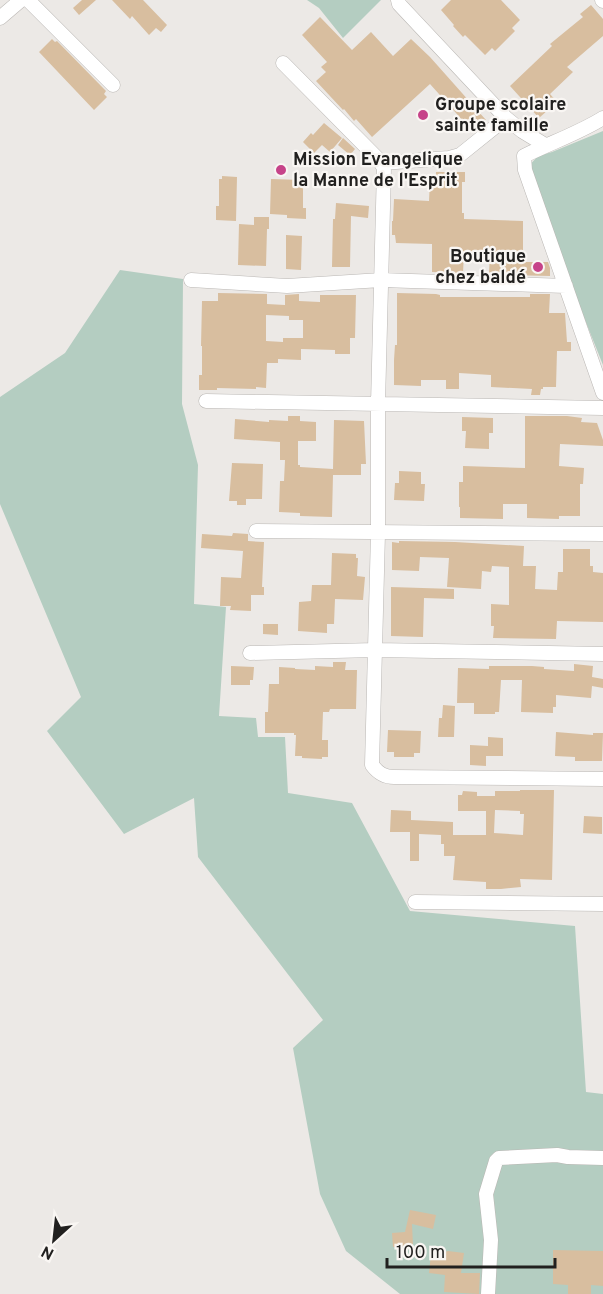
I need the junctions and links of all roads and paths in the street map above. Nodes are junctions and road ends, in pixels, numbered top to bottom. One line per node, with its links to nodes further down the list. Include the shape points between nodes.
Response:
1 (21, 0): 4 (street)
2 (28, 0): 6 (street)
3 (398, 0): 7 (street)
4 (0, 18)
5 (283, 63): 10 (street)
6 (113, 85)
7 (506, 118): 9 (street); 10 (street, via 460,155)
8 (603, 118): 9 (street)
9 (545, 145): 13 (street, via 524,156 525,170)
10 (382, 163): 12 (street)
11 (191, 280): 12 (street, via 286,285)
12 (381, 280): 13 (street); 16 (street)
13 (566, 286): 14 (street)
14 (603, 393)
15 (206, 401): 16 (street)
16 (378, 404): 17 (street); 19 (street)
17 (603, 408)
18 (255, 531): 19 (street)
19 (378, 533): 20 (street); 21 (street)
20 (603, 534)
21 (375, 651): 22 (street); 23 (street); 24 (street, via 372,765 382,775)
22 (250, 654)
23 (603, 654)
24 (603, 779)
25 (415, 902): 26 (street)
26 (603, 904)
27 (603, 1158): 28 (street, via 557,1155 496,1161 486,1194 491,1240)
28 (488, 1294)

